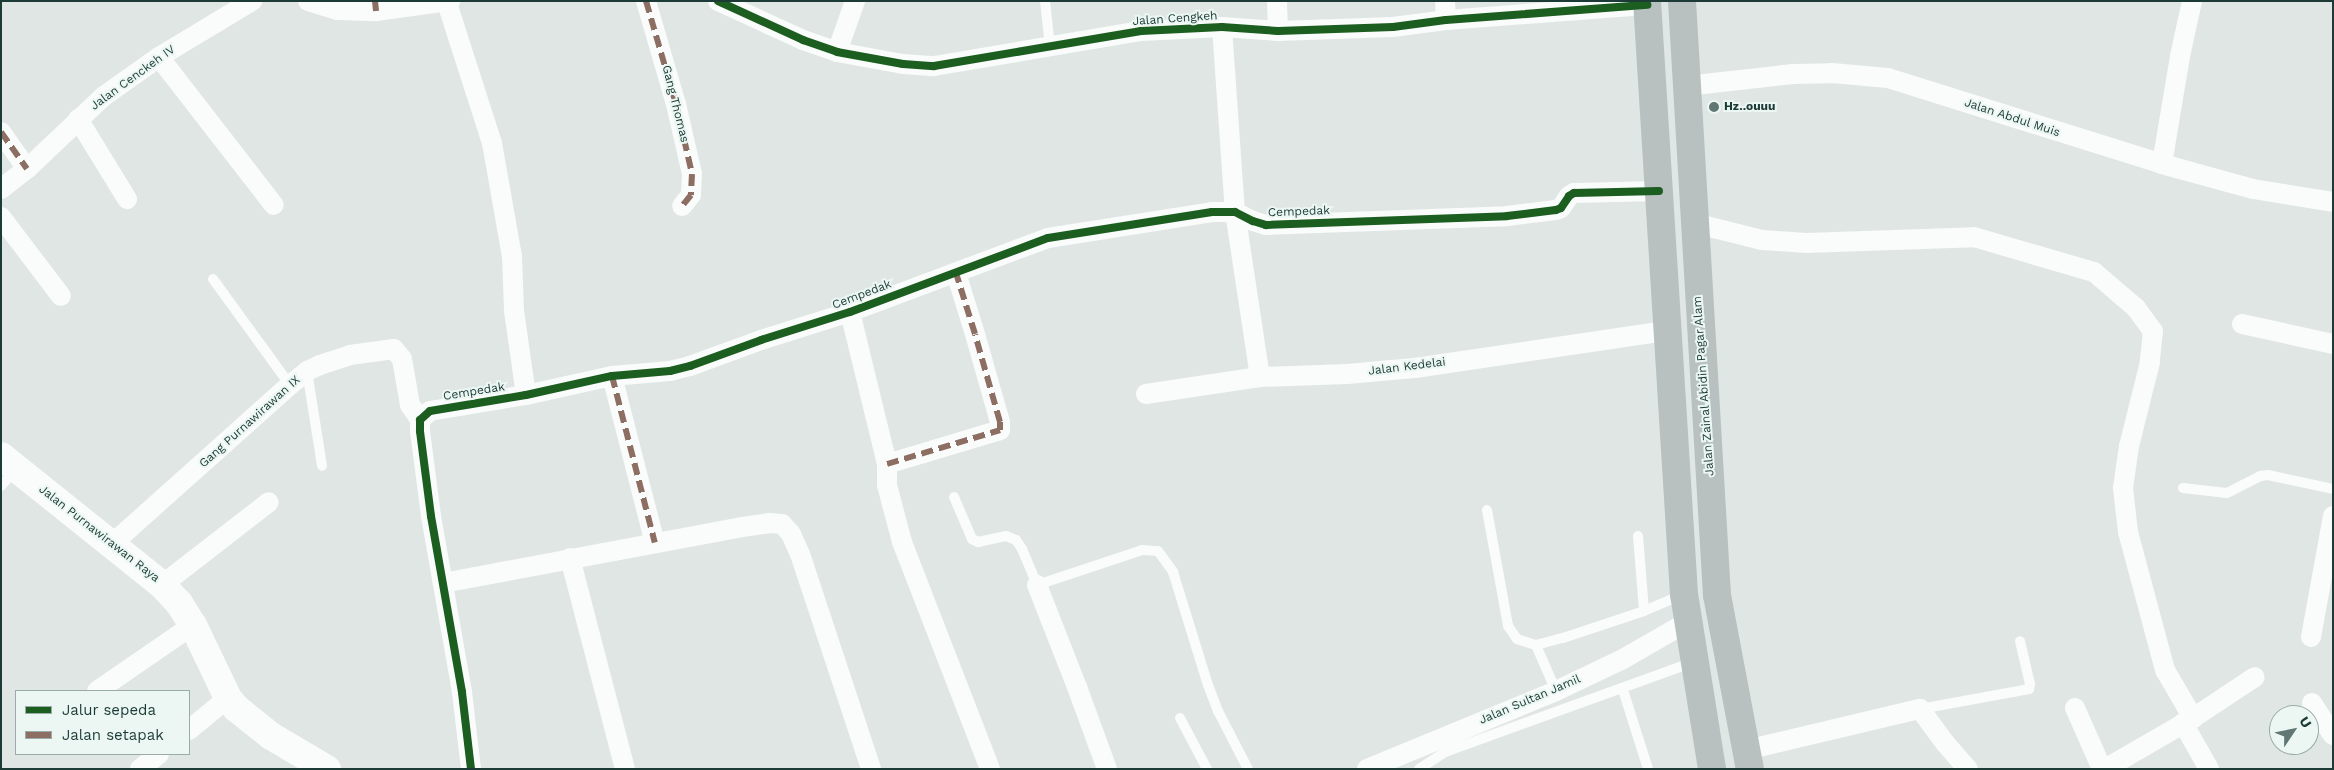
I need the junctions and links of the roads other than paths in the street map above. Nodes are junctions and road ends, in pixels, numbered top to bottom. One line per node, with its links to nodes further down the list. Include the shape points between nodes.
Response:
1 (252, 1): 18 (street, Jalan Cenckeh IV)
2 (308, 1): 12 (street, via 338,10)
3 (646, 1): 29 (street, Gang Thomas, via 676,104 692,174 691,195)
4 (718, 1): 17 (street, Jalan Cengkeh)
5 (855, 1): 17 (street)
6 (1045, 1): 16 (lane)
7 (1277, 1): 15 (street)
8 (1682, 1): 19 (highway, Jalan Zainal Abidin Pagar Alam)
9 (2192, 1): 22 (street)
10 (449, 2): 12 (street); 45 (street, via 492,142 512,256 514,311)
11 (1647, 3): 13 (street, Jalan Cengkeh); 25 (highway)
12 (375, 6)
13 (1446, 11): 15 (street, Jalan Cengkeh, via 1393,27)
14 (1222, 27): 15 (street, Jalan Cengkeh); 16 (street, Jalan Cengkeh, via 1141,31); 30 (street)
15 (1278, 31)
16 (1050, 46): 17 (street, Jalan Cengkeh, via 934,66 902,64)
17 (837, 52)
18 (160, 57): 20 (street, Jalan Cenckeh IV, via 104,96); 28 (street)
19 (1686, 86): 22 (street, Jalan Abdul Muis, via 1793,74 1832,73 1888,78); 32 (highway, Jalan Zainal Abidin Pagar Alam)
20 (78, 119): 23 (street, Jalan Cenckeh IV); 26 (street)
21 (1, 132): 23 (street)
22 (2162, 164): 27 (street, Jalan Abdul Muis, via 2253,189)
23 (27, 169): 24 (street, Jalan Cenckeh IV)
24 (1, 189)
25 (1659, 191): 30 (street, Cempedak, via 1574,194 1556,210 1507,216 1266,225); 38 (highway)
26 (127, 198)
27 (2333, 202)
28 (274, 205)
29 (682, 206)
30 (1235, 212): 33 (street, Cempedak, via 1195,214 1048,238); 42 (street)
31 (1, 217): 35 (street)
32 (1694, 223): 80 (street, via 1762,240 1797,242 1974,237 2094,272 2136,308 2152,332 2150,362 2129,446 2123,488 2128,532 2165,670); 84 (highway, Jalan Zainal Abidin Pagar Alam, via 1717,595)
33 (956, 273): 36 (street, Cempedak); 47 (street, via 1000,430)
34 (213, 279): 43 (lane)
35 (61, 296)
36 (850, 312): 41 (street, Cempedak, via 690,366); 47 (street)
37 (2242, 324): 39 (street)
38 (1667, 331): 42 (street, Jalan Kedelai, via 1414,368); 63 (highway)
39 (2333, 344)
40 (307, 372): 43 (street, Gang Purnawirawan IX); 46 (street, Gang Purnawirawan IX, via 350,355 394,349 402,359 410,405); 48 (lane)
41 (612, 376): 45 (street, Cempedak); 57 (street)
42 (1260, 377): 44 (street, Jalan Kedelai)
43 (290, 385): 58 (street, Gang Purnawirawan IX)
44 (1146, 394)
45 (526, 395): 46 (street, Cempedak, via 430,411)
46 (420, 420): 60 (street)
47 (887, 464): 90 (street, via 887,485 902,542)
48 (322, 466)
49 (6, 470): 58 (street, Jalan Purnawirawan Raya)
50 (2183, 488): 51 (lane, via 2227,493 2268,475)
51 (2333, 489)
52 (954, 497): 62 (lane, via 972,539 978,542 1006,536 1016,540)
53 (269, 502): 61 (street)
54 (1487, 510): 69 (lane, via 1508,626 1517,639)
55 (2333, 516): 67 (street)
56 (1638, 536): 64 (lane)
57 (654, 543): 59 (street); 89 (street, via 776,522 786,527 800,554)
58 (112, 544): 61 (street, Jalan Purnawirawan Raya)
59 (570, 558): 60 (street); 88 (street)
60 (443, 583): 87 (street, via 462,692)
61 (162, 585): 66 (street, Jalan Purnawirawan Raya)
62 (1037, 585): 91 (street); 93 (lane, via 1142,550 1158,551 1173,572 1208,685)
63 (1684, 594): 64 (lane); 65 (highway)
64 (1644, 611): 69 (lane)
65 (1689, 621): 70 (highway); 74 (street, Jalan Sultan Jamil)
66 (193, 625): 72 (street); 75 (street, Jalan Purnawirawan Raya)
67 (2311, 637)
68 (2020, 641): 78 (lane, via 2029,690)
69 (1536, 645): 74 (lane)
70 (1695, 662): 73 (lane); 97 (highway)
71 (2255, 677): 80 (street)
72 (98, 690)
73 (1623, 690): 95 (lane, via 1445,752); 96 (lane)
74 (1556, 692): 94 (street, Jalan Sultan Jamil)
75 (228, 698): 81 (street); 86 (street, Jalan Purnawirawan Raya, via 249,720)
76 (2312, 703): 82 (street)
77 (2075, 708): 99 (street)
78 (1920, 709): 84 (street); 98 (street)
79 (1180, 718): 92 (lane)
80 (2188, 721): 99 (street); 100 (street)
81 (190, 729)
82 (2333, 735)
83 (158, 755): 85 (street)
84 (1748, 759)
85 (140, 769)
86 (327, 769)
87 (471, 769)
88 (626, 769)
89 (871, 769)
90 (990, 769)
91 (1107, 769)
92 (1206, 769)
93 (1248, 769)
94 (1367, 769)
95 (1419, 769)
96 (1648, 769)
97 (1712, 769)
98 (1968, 769)
99 (2104, 769)
100 (2210, 769)

